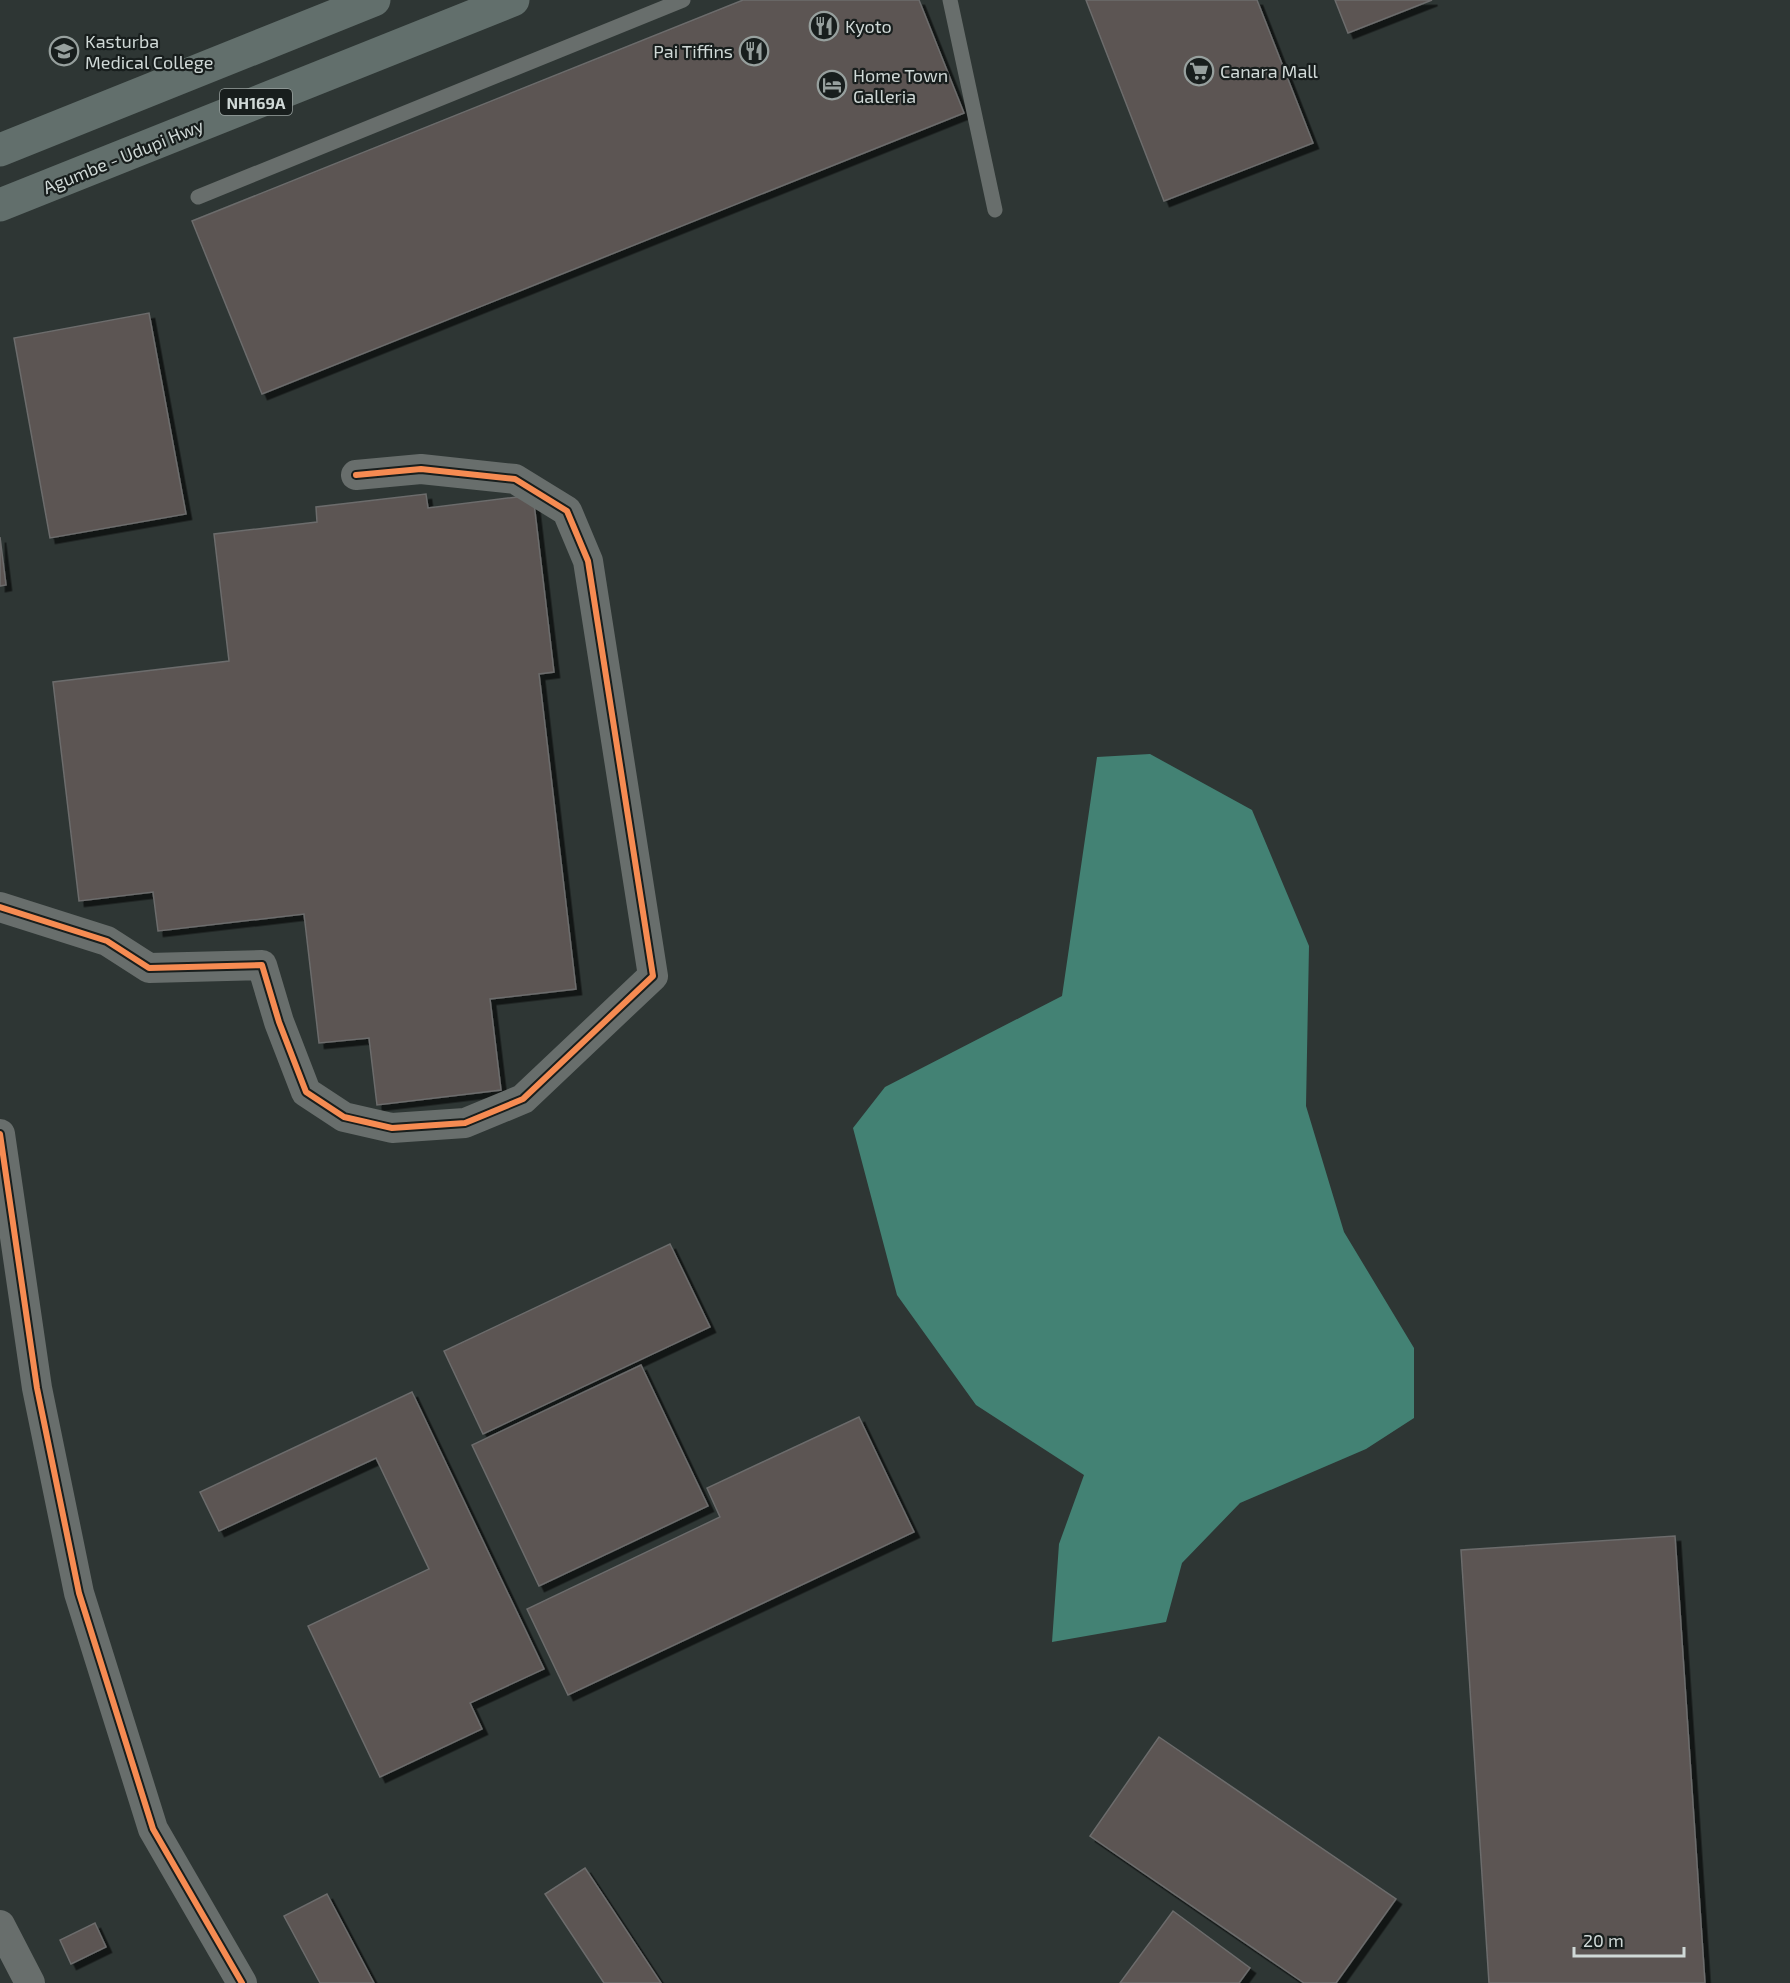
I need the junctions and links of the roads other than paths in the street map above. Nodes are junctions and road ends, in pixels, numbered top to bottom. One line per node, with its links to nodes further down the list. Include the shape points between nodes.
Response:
1 (374, 0): 5 (highway, NH169A)
2 (513, 0): 7 (highway, Agumbe - Udupi Hwy / NH169A)
3 (683, 0): 6 (lane)
4 (950, 0): 8 (lane)
5 (0, 150)
6 (198, 197)
7 (0, 205)
8 (995, 210)
9 (356, 475): 10 (street, via 421,469 515,479 567,511 588,561 652,976 523,1099 465,1124 392,1128 344,1118 306,1092 262,965 149,968 107,941)
10 (0, 907)
11 (0, 1134): 14 (street, via 37,1388 78,1593 153,1829)
12 (0, 1925): 13 (street)
13 (30, 1983)
14 (242, 1983)

